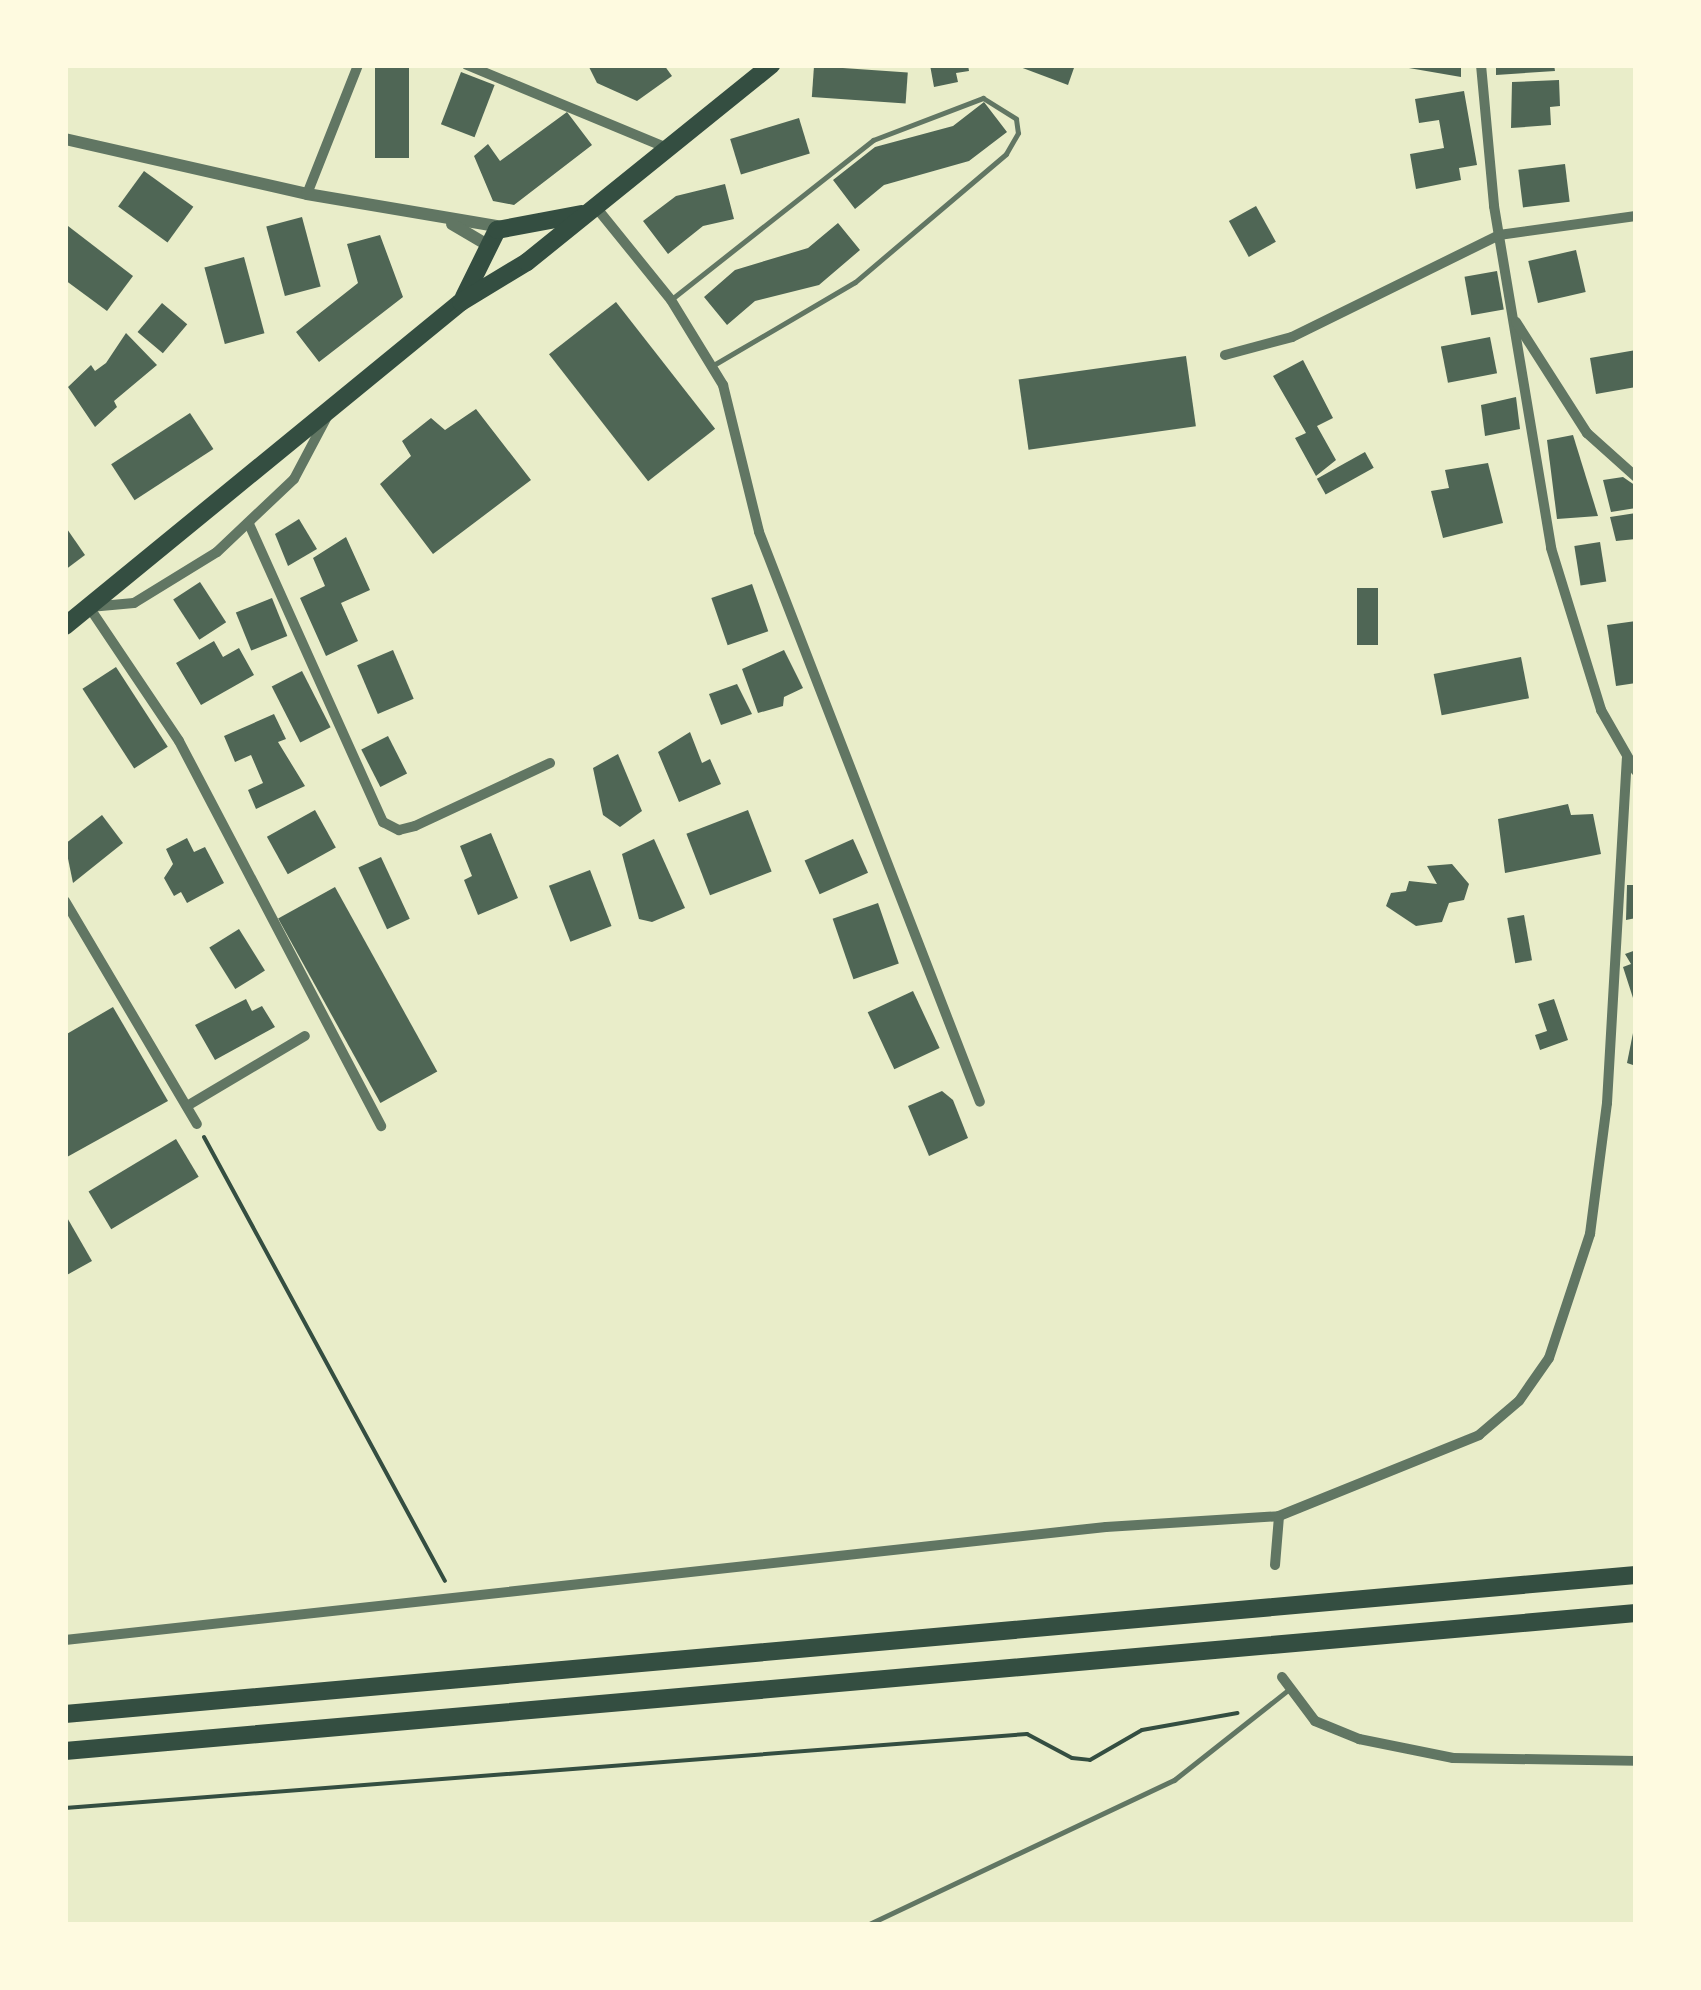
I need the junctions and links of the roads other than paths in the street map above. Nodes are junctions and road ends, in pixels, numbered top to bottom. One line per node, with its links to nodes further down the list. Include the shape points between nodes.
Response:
1 (358, 65): 7 (street)
2 (466, 65): 6 (street)
3 (771, 65): 6 (main road)
4 (1480, 65): 12 (street)
5 (65, 139): 7 (street)
6 (667, 148): 8 (main road)
7 (307, 194): 10 (street)
8 (589, 209): 11 (main road); 14 (main road); 16 (street)
9 (1636, 216): 12 (street)
10 (445, 220): 11 (street); 13 (street)
11 (510, 227): 13 (main road); 14 (main road, via 530,237)
12 (1498, 235): 18 (street); 19 (street, via 1292,337)
13 (489, 249): 15 (main road, via 499,265); 17 (main road)
14 (530, 258): 15 (main road)
15 (513, 269): 17 (main road)
16 (670, 300): 20 (street); 20 (lane, via 873,140 983,98 1016,119 1018,133 1006,154 855,282)
17 (461, 302): 21 (main road)
18 (1516, 322): 22 (street, via 1580,424); 26 (street, via 1554,563 1602,710)
19 (1225, 355)
20 (712, 366): 31 (street, via 735,419 759,532)
21 (330, 410): 23 (street, via 299,472); 24 (main road)
22 (1636, 477)
23 (249, 524): 24 (street, via 149,596); 27 (street, via 383,822 399,830 415,826)
24 (89, 608): 25 (main road); 34 (street, via 178,741)
25 (65, 626)
26 (1626, 758): 28 (street); 35 (street, via 1601,1171 1582,1267 1555,1346 1519,1401 1479,1435)
27 (550, 763)
28 (1636, 772)
29 (66, 903): 32 (street)
30 (305, 1036): 32 (street)
31 (980, 1102)
32 (186, 1106): 33 (street)
33 (197, 1124)
34 (381, 1126)
35 (1279, 1516): 36 (street); 39 (street, via 1118,1526)
36 (1275, 1565)
37 (1636, 1575): 42 (main road)
38 (1636, 1613): 43 (main road)
39 (65, 1640)
40 (1282, 1677): 41 (street)
41 (1288, 1690): 44 (street, via 1315,1722 1411,1751 1573,1765); 45 (lane, via 1174,1780)
42 (65, 1714)
43 (65, 1750)
44 (1636, 1761)
45 (866, 1925)

